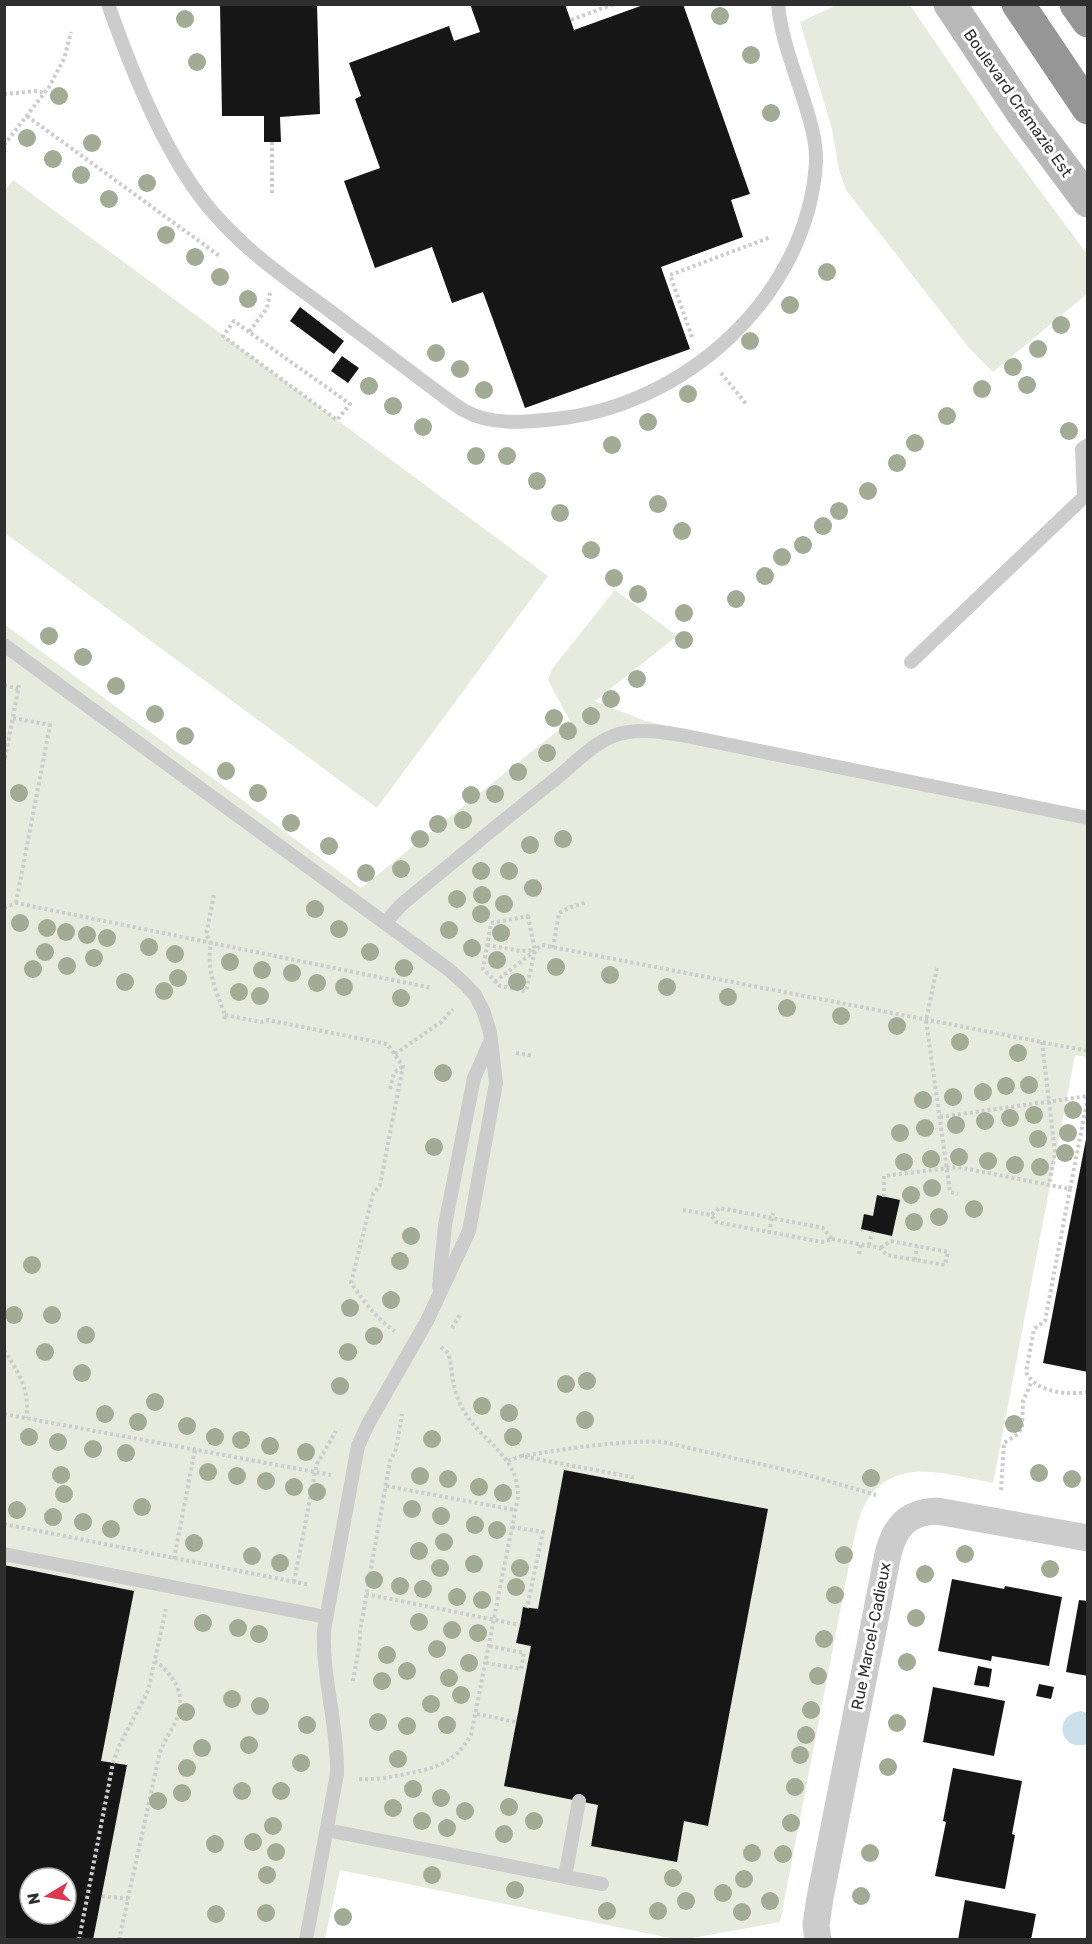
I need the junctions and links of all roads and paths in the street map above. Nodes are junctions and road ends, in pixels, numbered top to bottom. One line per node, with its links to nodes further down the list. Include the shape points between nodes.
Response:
1 (108, 4): 3 (lane, via 166,141 218,219 280,274 443,396 467,412 501,422 574,417 644,396 714,352 742,327 773,286 805,221 816,162 810,121)
2 (614, 4): 7 (path)
3 (778, 4)
4 (950, 4): 19 (main road, Boulevard Crémazie Est, via 1021,111)
5 (1018, 4): 12 (highway)
6 (1076, 4): 8 (highway)
7 (571, 20)
8 (1088, 21)
9 (71, 32): 10 (path, via 64,59)
10 (45, 93): 11 (path); 13 (path)
11 (4, 94)
12 (1088, 108)
13 (27, 116): 15 (path); 21 (path)
14 (4, 135): 15 (path)
15 (9, 139): 17 (path)
16 (272, 142): 18 (path)
17 (4, 145)
18 (272, 195)
19 (1088, 201)
20 (771, 237): 24 (path, via 670,274)
21 (224, 260)
22 (261, 287): 23 (path, via 270,294 267,308)
23 (249, 332): 23 (path, via 234,321 223,336 337,420 350,404)
24 (693, 339)
25 (1088, 444): 27 (lane, via 1082,450 1084,497)
26 (4, 645): 38 (lane)
27 (911, 662)
28 (4, 685): 29 (path)
29 (19, 689)
30 (17, 696): 31 (path)
31 (14, 718): 32 (path); 36 (path, via 51,725)
32 (4, 764)
33 (1088, 818): 38 (lane, via 686,736 622,733 599,744 543,788 401,905)
34 (214, 895): 39 (path, via 206,935)
35 (587, 902): 41 (path, via 559,913)
36 (16, 903): 37 (path); 39 (path)
37 (4, 908)
38 (385, 923): 50 (lane, via 448,969 475,995 488,1022)
39 (211, 943): 45 (path); 47 (path, via 209,965)
40 (487, 945): 42 (path); 42 (path, via 491,923 528,916); 44 (path, via 483,969)
41 (553, 948): 42 (path, via 542,945); 48 (path)
42 (535, 950): 44 (path); 44 (path, via 526,991)
43 (937, 968): 48 (path)
44 (495, 982)
45 (435, 989)
46 (448, 1001): 54 (path, via 453,1010)
47 (225, 1015): 49 (path); 54 (path, via 322,1029 387,1044)
48 (926, 1020): 51 (path); 60 (path)
49 (224, 1022)
50 (490, 1041): 78 (lane, via 474,1078 445,1225); 78 (lane, via 496,1083 469,1231)
51 (1042, 1042): 52 (path); 59 (path)
52 (1088, 1051)
53 (512, 1052): 55 (path)
54 (395, 1054): 56 (path)
55 (533, 1056)
56 (403, 1066): 57 (path, via 394,1073); 82 (path, via 380,1185 373,1194 351,1283 366,1305)
57 (390, 1089)
58 (1088, 1096): 59 (path); 63 (path)
59 (1049, 1101): 60 (path); 62 (path, via 1054,1154)
60 (940, 1117): 61 (path)
61 (947, 1167): 62 (path); 64 (path, via 950,1192); 65 (path, via 885,1176)
62 (1048, 1185): 63 (path)
63 (1070, 1189): 88 (path, via 1045,1321 1034,1329 1026,1366)
64 (958, 1194)
65 (884, 1197)
66 (683, 1210): 67 (path)
67 (711, 1215): 68 (path, via 720,1208); 70 (path, via 716,1222)
68 (773, 1215): 70 (path); 71 (path, via 823,1228)
69 (872, 1232): 73 (path)
70 (769, 1233): 71 (path, via 822,1242)
71 (832, 1239): 72 (path)
72 (861, 1244): 73 (path); 76 (path)
73 (869, 1245): 75 (path)
74 (917, 1246): 75 (path, via 891,1241); 77 (path); 77 (path, via 948,1252 945,1266)
75 (880, 1248): 77 (path, via 887,1255)
76 (859, 1254)
77 (915, 1260)
78 (438, 1297): 114 (lane, via 358,1446)
79 (461, 1312): 81 (path)
80 (402, 1322): 82 (path)
81 (451, 1330)
82 (396, 1331): 84 (path)
83 (446, 1339): 85 (path)
84 (390, 1340)
85 (441, 1347): 87 (path); 95 (path, via 448,1353 463,1410)
86 (4, 1350): 92 (path, via 28,1398)
87 (436, 1356)
88 (1032, 1381): 89 (path, via 1060,1394); 100 (path, via 1023,1401 1022,1427 1004,1443)
89 (1088, 1392)
90 (405, 1408): 99 (path)
91 (4, 1414): 92 (path)
92 (26, 1418): 93 (path)
93 (195, 1449): 96 (path); 107 (path)
94 (521, 1456): 95 (path); 98 (path, via 632,1477); 101 (path, via 563,1448 663,1442)
95 (508, 1461): 102 (path, via 518,1485)
96 (315, 1472): 97 (path); 109 (path)
97 (333, 1476)
98 (631, 1483)
99 (386, 1486): 102 (path); 111 (path)
100 (1001, 1490)
101 (876, 1495)
102 (515, 1510): 104 (path)
103 (4, 1524): 107 (path)
104 (512, 1527): 113 (path, via 543,1532); 115 (path)
105 (1088, 1538): 135 (street, Rue Marcel-Cadieux, via 937,1511 914,1514 896,1533 888,1554 820,1898)
106 (4, 1554): 114 (lane)
107 (174, 1558): 108 (path); 109 (path)
108 (173, 1569)
109 (294, 1582): 110 (path)
110 (314, 1585)
111 (366, 1594): 115 (path); 120 (path, via 352,1679)
112 (166, 1608): 118 (path)
113 (527, 1608)
114 (326, 1617): 127 (lane, via 324,1652 337,1754)
115 (494, 1619): 116 (path); 117 (path)
116 (520, 1624)
117 (489, 1646): 119 (path); 119 (path, via 524,1653 521,1669)
118 (155, 1661): 131 (path, via 178,1687 180,1707 163,1741); 132 (path, via 148,1691 113,1763)
119 (486, 1663): 121 (path)
120 (354, 1689)
121 (477, 1714): 122 (path); 124 (path, via 465,1746 444,1764 387,1778)
122 (516, 1722)
123 (361, 1770): 124 (path)
124 (359, 1779): 125 (path)
125 (358, 1788)
126 (579, 1801): 128 (lane)
127 (327, 1830): 128 (lane); 134 (lane)
128 (565, 1877): 129 (lane)
129 (602, 1884)
130 (102, 1896): 131 (path)
131 (128, 1899): 133 (path)
132 (79, 1940)
133 (119, 1940)
134 (306, 1940)
135 (818, 1940)

